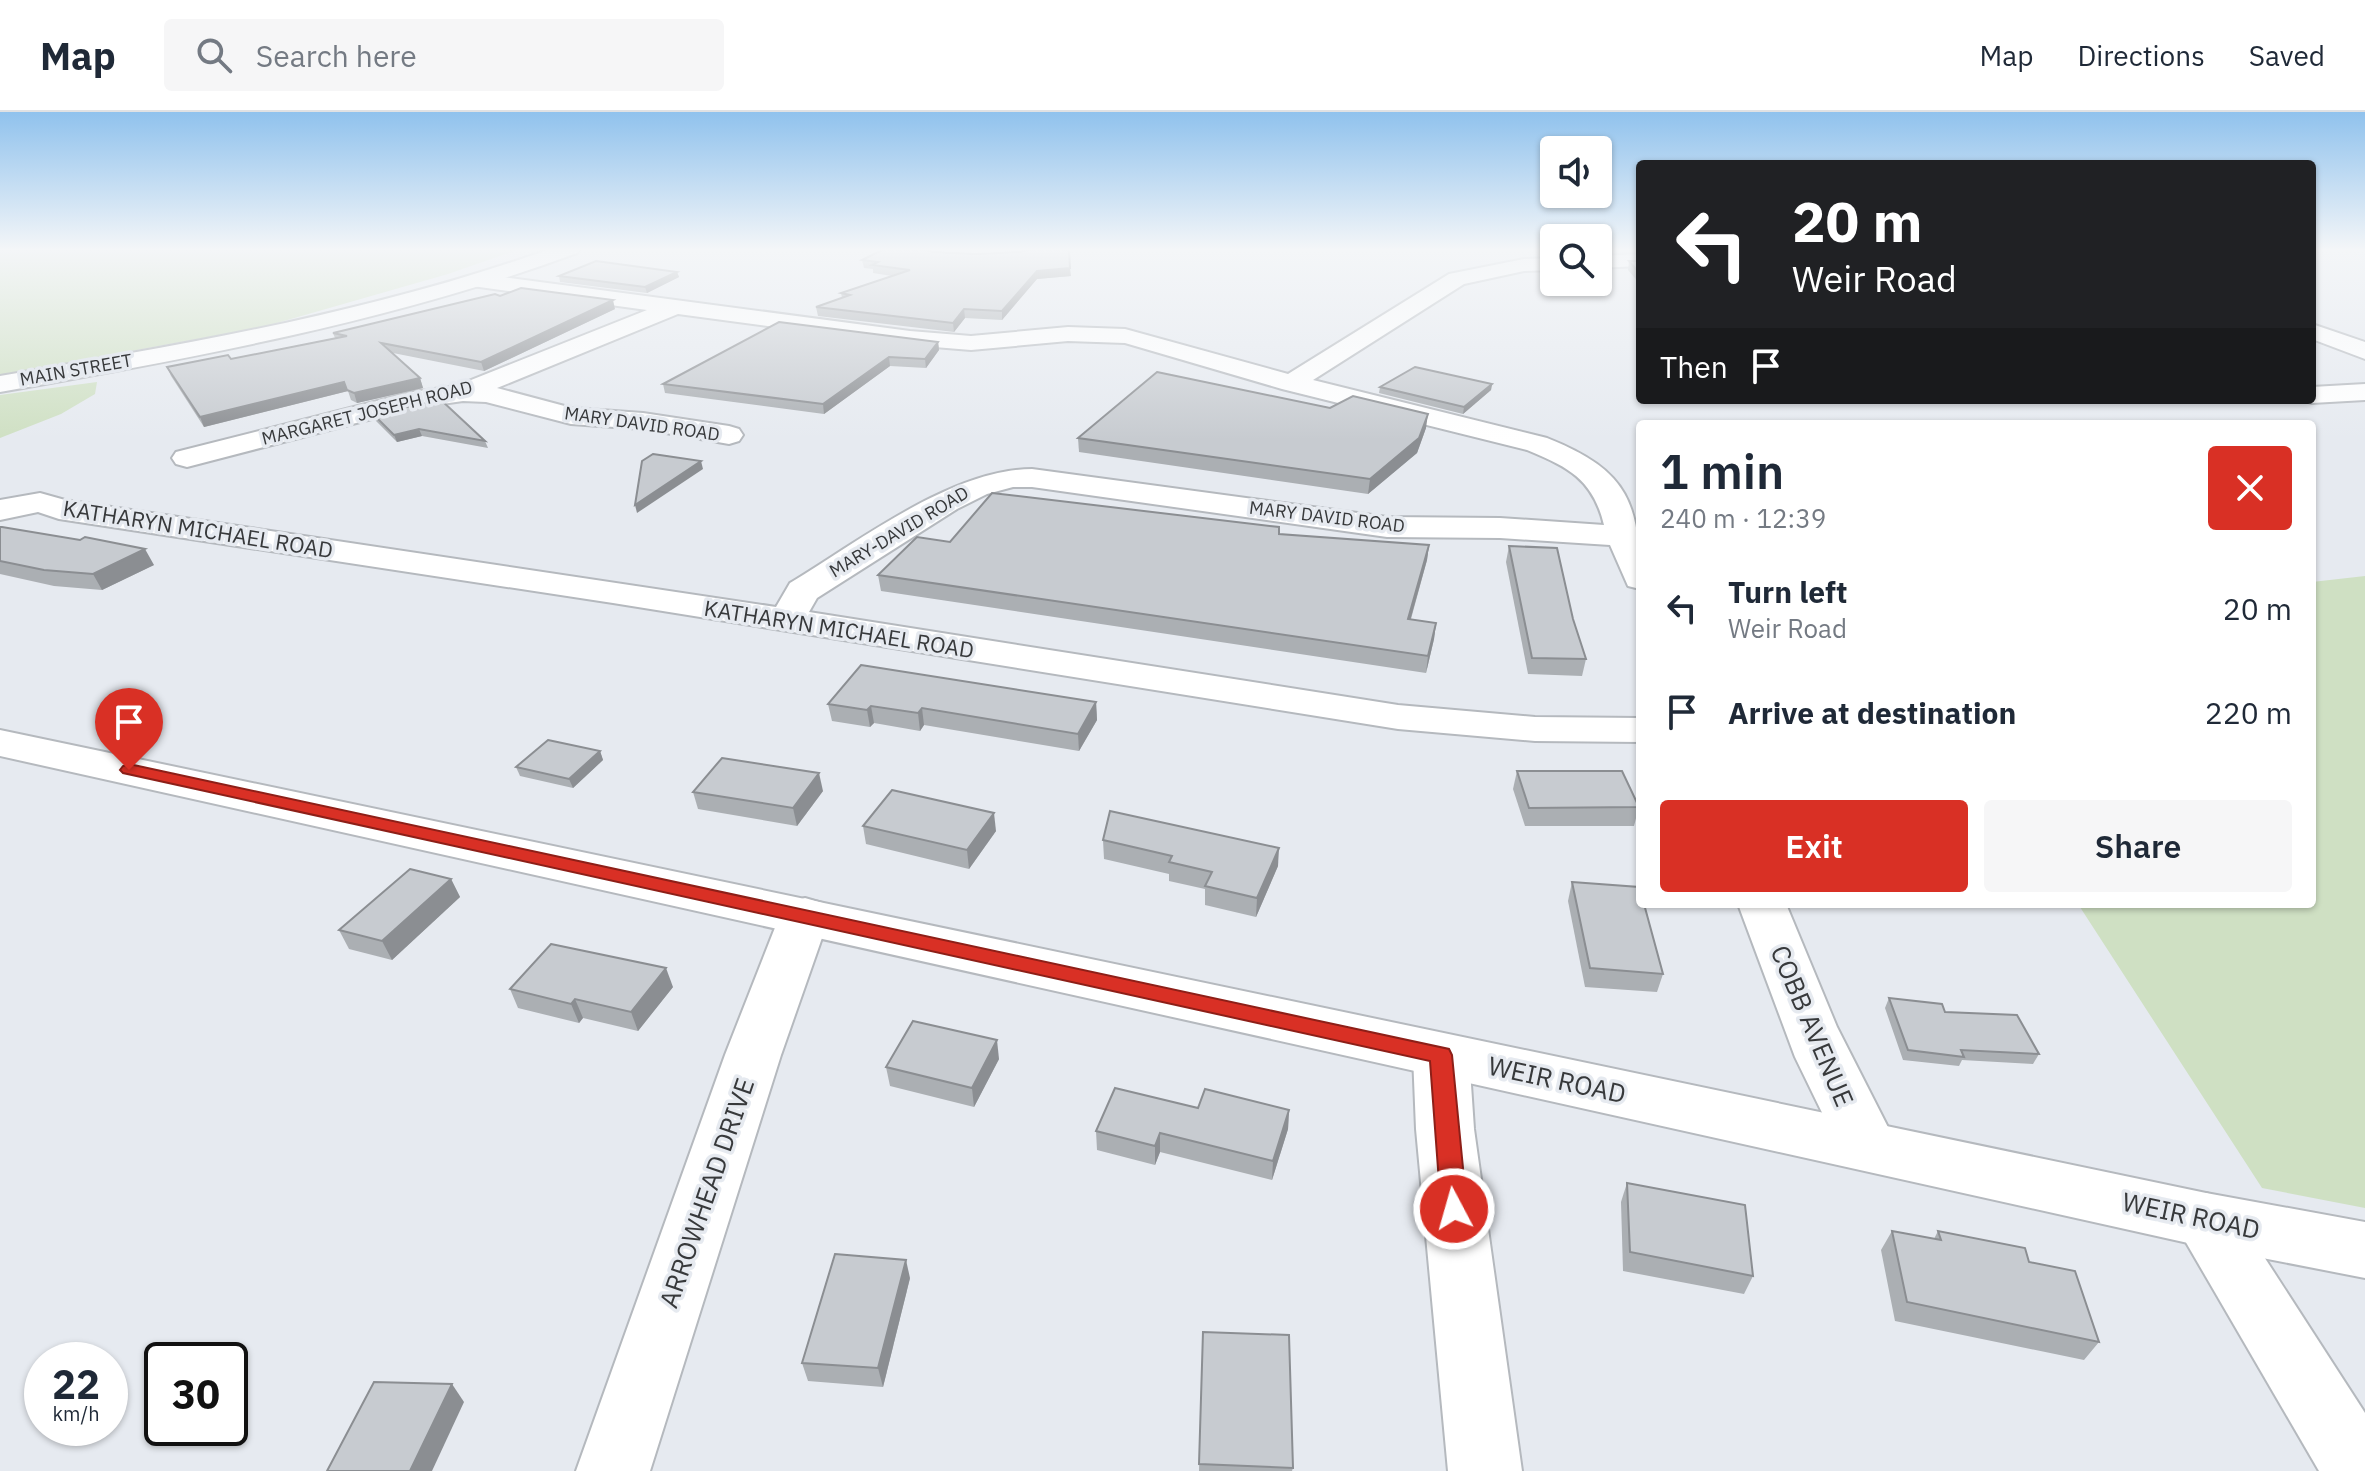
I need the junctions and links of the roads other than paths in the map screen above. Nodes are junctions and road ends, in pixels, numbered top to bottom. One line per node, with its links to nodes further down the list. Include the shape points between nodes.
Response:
1 (358, 312): 8 (street, MAIN STREET)
2 (661, 312): 10 (street, MARGARET JOSEPH ROAD)
3 (732, 312): 7 (street, via 936,341 1117,335)
4 (1404, 312): 7 (street)
5 (2316, 333): 6 (street)
6 (2365, 351)
7 (1291, 383): 16 (street, via 1537,444 1571,458 1604,486 1614,501)
8 (0, 384)
9 (2365, 392): 11 (street)
10 (462, 393): 12 (street, MARY DAVID ROAD, via 487,394 571,416); 13 (street, MARGARET JOSEPH ROAD, via 413,400)
11 (2316, 395)
12 (729, 435)
13 (187, 458)
14 (1032, 478): 16 (street, MARY DAVID ROAD, via 1387,527); 18 (street, MARY-DAVID ROAD, via 976,487 946,502 803,591)
15 (0, 510): 18 (street, KATHARYN MICHAEL ROAD, via 40,502)
16 (1623, 536): 17 (street)
17 (1636, 569)
18 (786, 620): 19 (street, KATHARYN MICHAEL ROAD, via 1398,717 1535,729)
19 (1636, 730)
20 (0, 743): 22 (street, WEIR ROAD)
21 (1763, 908): 24 (street, COBB AVENUE, via 1807,1026)
22 (805, 915): 23 (street, WEIR ROAD); 27 (street, ARROWHEAD DRIVE)
23 (1441, 1055): 24 (street, WEIR ROAD); 28 (street)
24 (1867, 1145): 25 (street, WEIR ROAD)
25 (2206, 1220): 26 (street, WEIR ROAD); 29 (street)
26 (2365, 1250)
27 (613, 1471)
28 (1485, 1471)
29 (2360, 1471)

